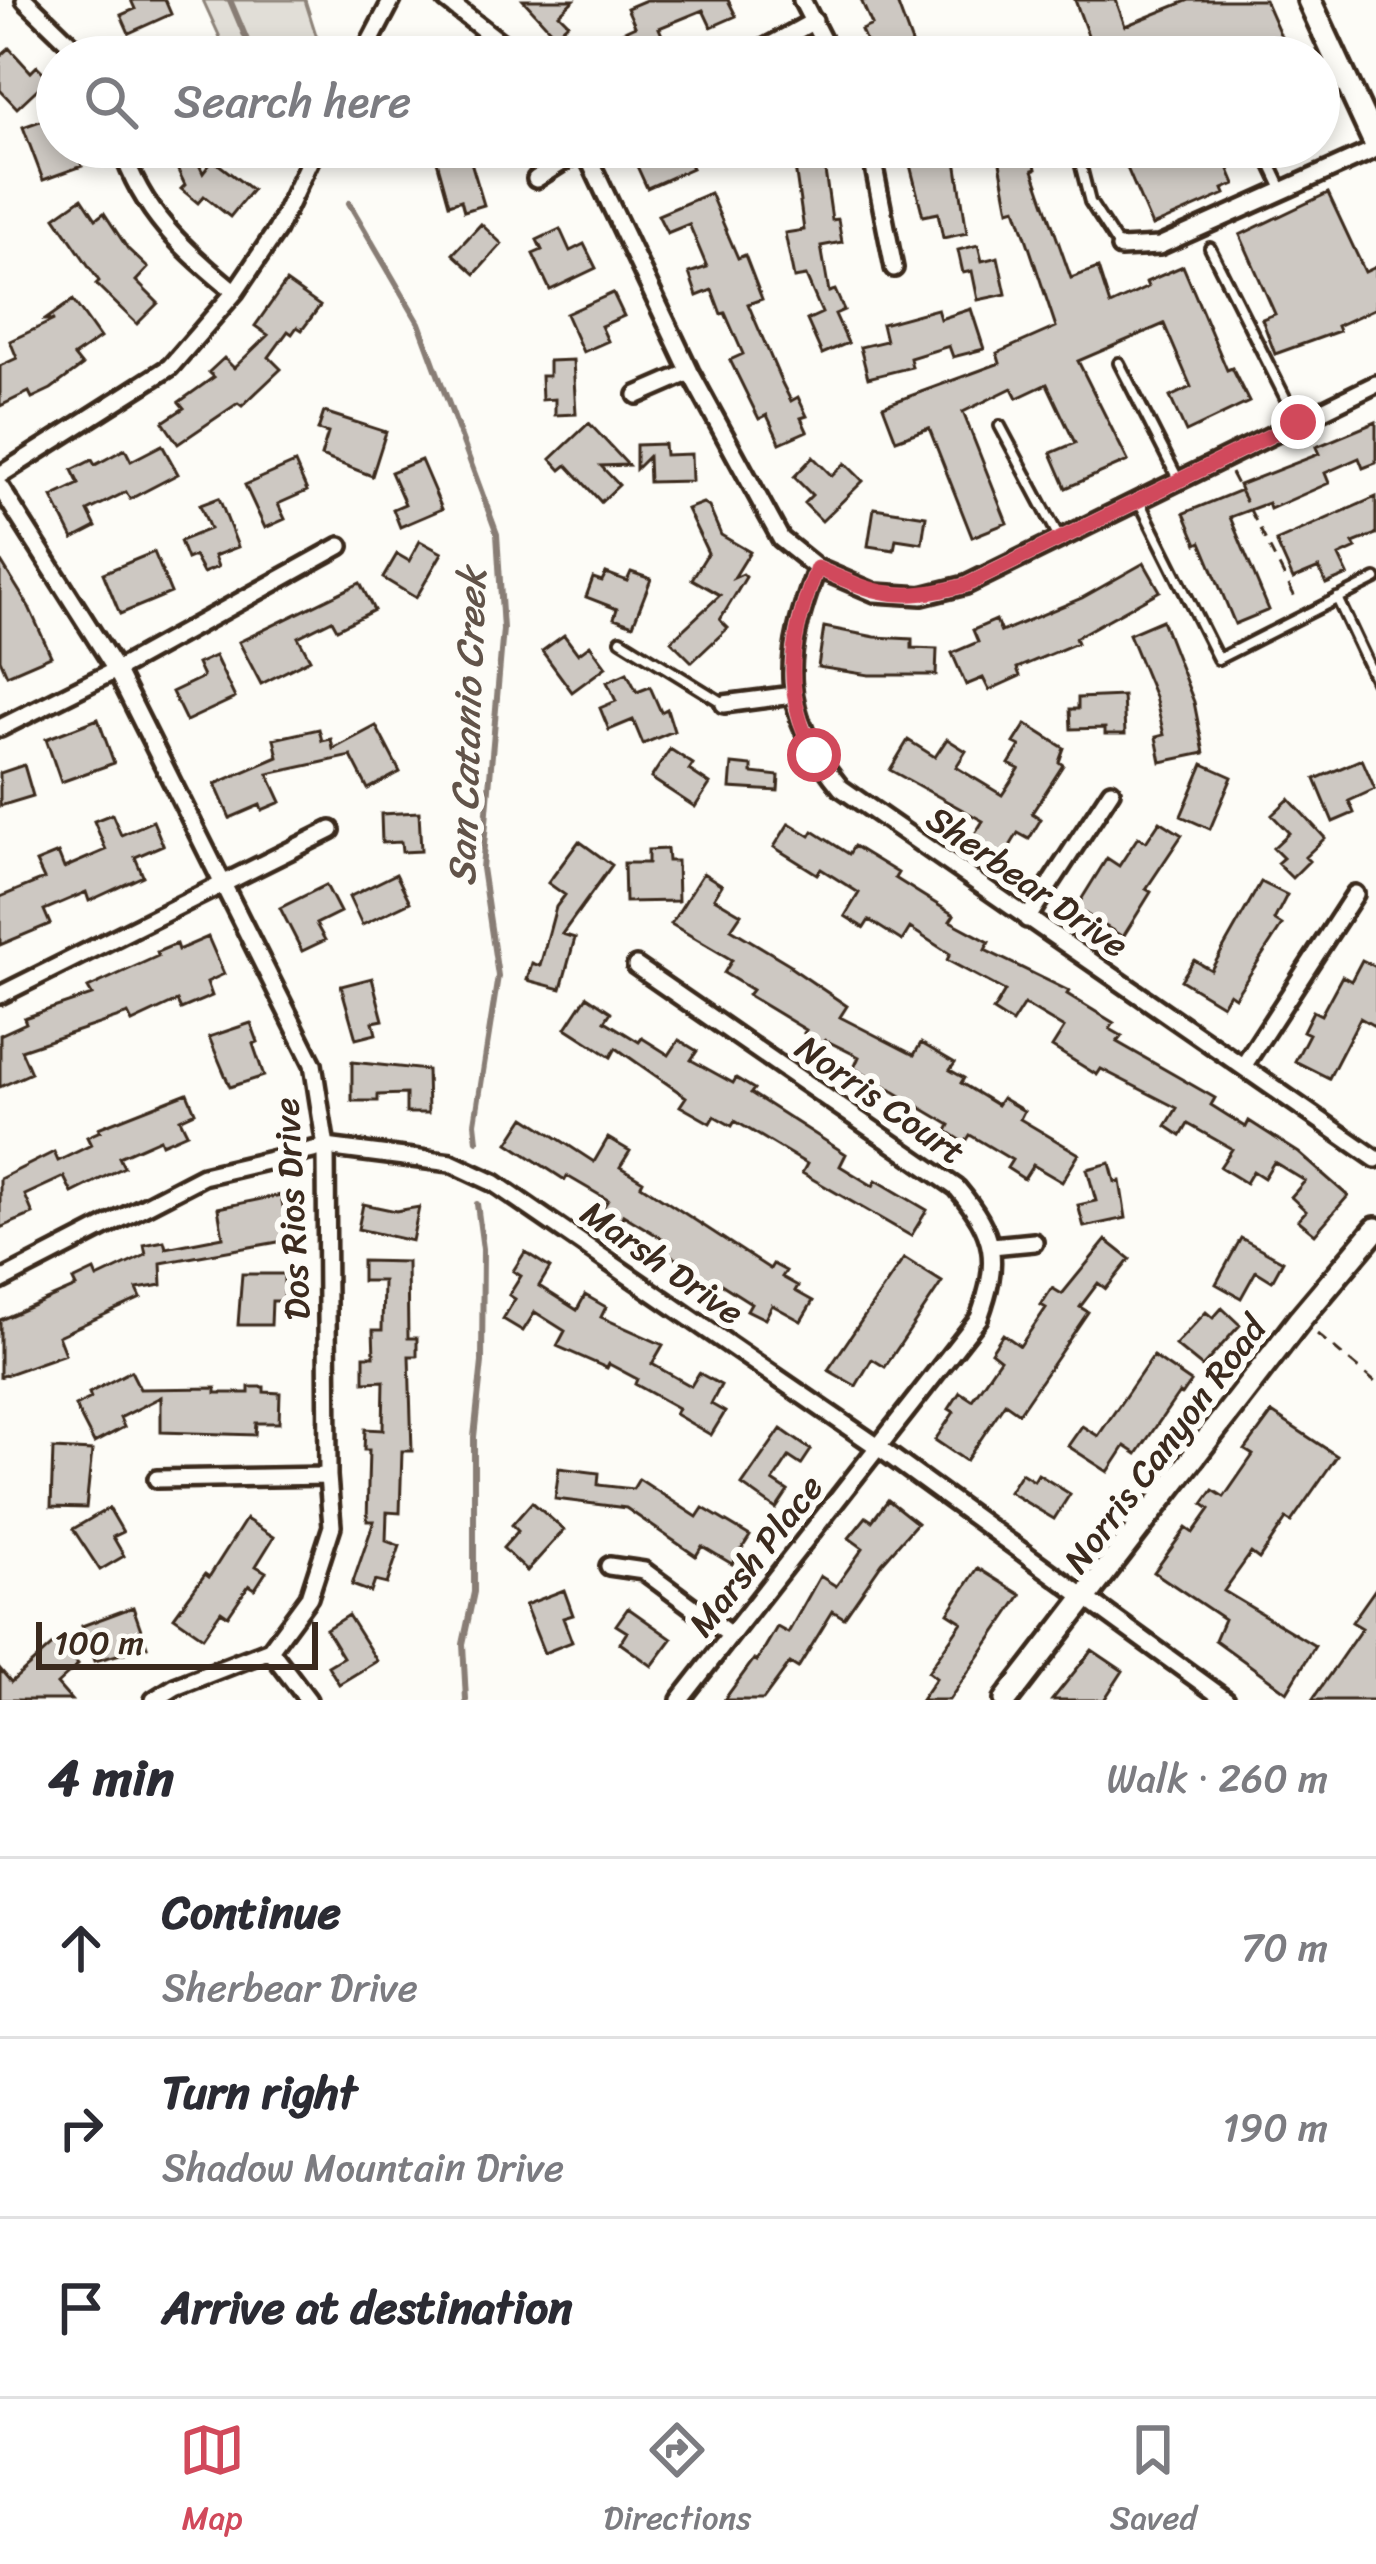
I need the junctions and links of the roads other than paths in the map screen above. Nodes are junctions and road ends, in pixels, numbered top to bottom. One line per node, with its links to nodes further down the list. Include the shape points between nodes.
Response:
1 (25, 0): 7 (street)
2 (392, 0): 8 (street)
3 (446, 0): 9 (street)
4 (802, 0): 6 (street)
5 (1309, 0): 12 (street)
6 (814, 21): 10 (street); 11 (street)
7 (62, 36)
8 (373, 36)
9 (492, 36)
10 (787, 36)
11 (821, 36)
12 (1325, 36)
13 (1340, 68): 14 (street)
14 (1376, 147): 15 (street)
15 (1340, 163)
16 (129, 168): 29 (street, via 152,215)
17 (306, 168): 29 (street, via 278,230)
18 (552, 168): 24 (street)
19 (594, 168): 31 (street)
20 (874, 168): 28 (street)
21 (1081, 168): 26 (lane, via 1090,202)
22 (1272, 168): 25 (lane)
23 (1330, 168): 25 (street)
24 (536, 179)
25 (1282, 190): 26 (street, via 1159,246)
26 (1120, 248)
27 (1210, 248): 34 (lane)
28 (894, 268)
29 (235, 292): 36 (street, via 170,367)
30 (1119, 363): 37 (lane)
31 (689, 372): 33 (street); 42 (street, via 781,539)
32 (1376, 384): 34 (street)
33 (637, 395)
34 (1298, 422): 37 (street)
35 (1000, 426): 40 (lane)
36 (0, 475)
37 (1179, 480): 39 (street)
38 (0, 487): 46 (street, Dos Rios Drive)
39 (1138, 500): 40 (street); 44 (lane, via 1218,659)
40 (1060, 538): 42 (street, via 966,585 922,596 875,593)
41 (340, 545): 46 (street)
42 (817, 568): 48 (street, Sherbear Drive, via 798,619)
43 (1376, 579): 44 (lane)
44 (1337, 598): 47 (lane)
45 (621, 640): 49 (lane)
46 (116, 670): 50 (street); 53 (street, Dos Rios Drive)
47 (1376, 681)
48 (792, 695): 49 (street); 55 (street, Sherbear Drive, via 814,755 841,788)
49 (724, 704)
50 (0, 728)
51 (1111, 791): 55 (street)
52 (332, 830): 53 (street)
53 (225, 881): 57 (street); 59 (street, Dos Rios Drive, via 314,1064)
54 (1355, 894): 58 (street)
55 (1028, 919): 58 (street, Sherbear Drive)
56 (636, 966): 63 (street, Norris Court, via 957,1188)
57 (0, 995)
58 (1244, 1065): 60 (street, Sherbear Drive)
59 (326, 1147): 64 (street, Marsh Drive, via 203,1176); 65 (street, Marsh Drive, via 452,1163 494,1183); 66 (street, Dos Rios Drive)
60 (1376, 1159)
61 (1376, 1229): 69 (street, Norris Canyon Road)
62 (1034, 1242): 63 (street)
63 (992, 1246): 65 (street, via 992,1282 979,1318)
64 (0, 1281)
65 (878, 1447): 69 (street, Marsh Drive); 70 (street, Marsh Place)
66 (328, 1476): 67 (street); 71 (street, Dos Rios Drive, via 332,1526 309,1597)
67 (158, 1479)
68 (609, 1566): 70 (street, via 644,1570)
69 (1087, 1598): 75 (street, Norris Canyon Road); 76 (street, Marsh Drive)
70 (729, 1634): 74 (street, Marsh Place)
71 (270, 1650): 72 (street); 73 (street)
72 (154, 1700)
73 (308, 1700)
74 (680, 1700)
75 (1006, 1700)
76 (1226, 1700)

